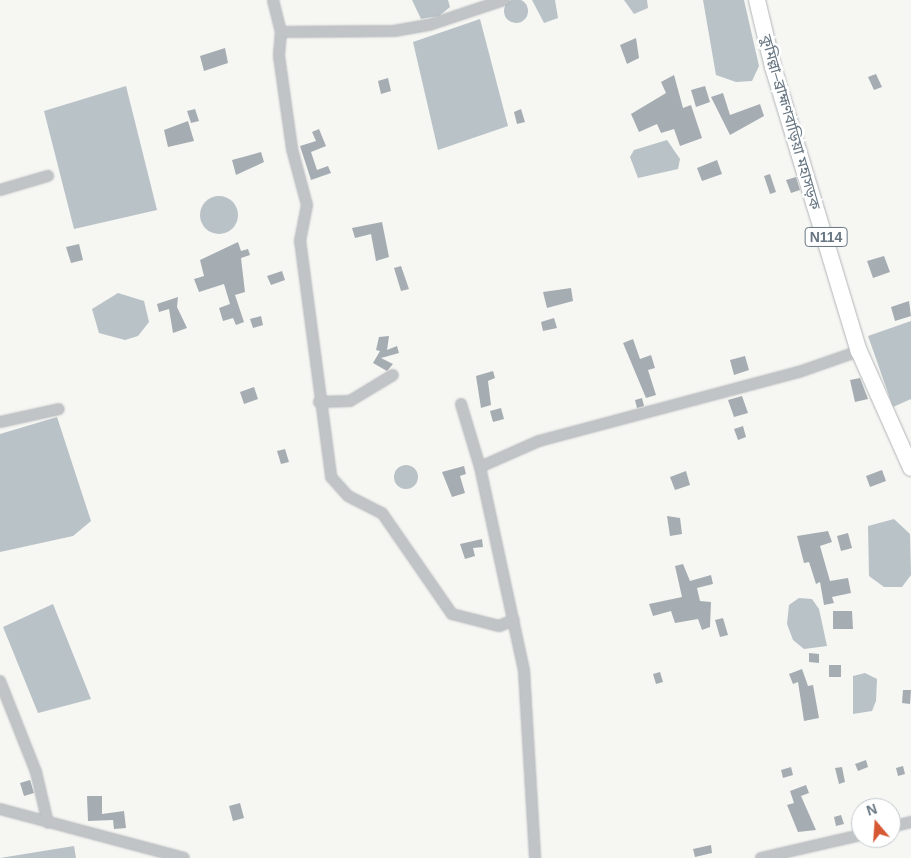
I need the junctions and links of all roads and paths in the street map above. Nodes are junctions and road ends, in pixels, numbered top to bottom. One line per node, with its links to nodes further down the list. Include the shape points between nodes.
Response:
1 (272, 0): 4 (street)
2 (504, 0): 4 (street, via 429,25 394,31)
3 (759, 1): 7 (highway, কুমিল্লা–ব্রাহ্মণবাড়িয়া মহাসড়ক / N114, via 773,67)
4 (281, 32): 9 (street, via 279,56 292,148 307,205 300,240)
5 (48, 176): 6 (street)
6 (0, 190)
7 (858, 351): 13 (street, via 799,372 538,441); 14 (highway, কুমিল্লা–ব্রাহ্মণবাড়িয়া মহাসড়ক / N114)
8 (393, 375): 9 (street, via 350,401)
9 (319, 402): 15 (street, via 331,477 348,496 382,514 452,614 499,626)
10 (460, 404): 13 (street)
11 (59, 409): 12 (street)
12 (0, 422)
13 (480, 467): 15 (street)
14 (911, 468)
15 (514, 620): 21 (street, via 524,671)
16 (0, 681): 18 (street, via 36,772)
17 (0, 809): 18 (street)
18 (48, 823): 20 (street)
19 (851, 837): 22 (street)
20 (184, 858)
21 (535, 858)
22 (761, 858)

